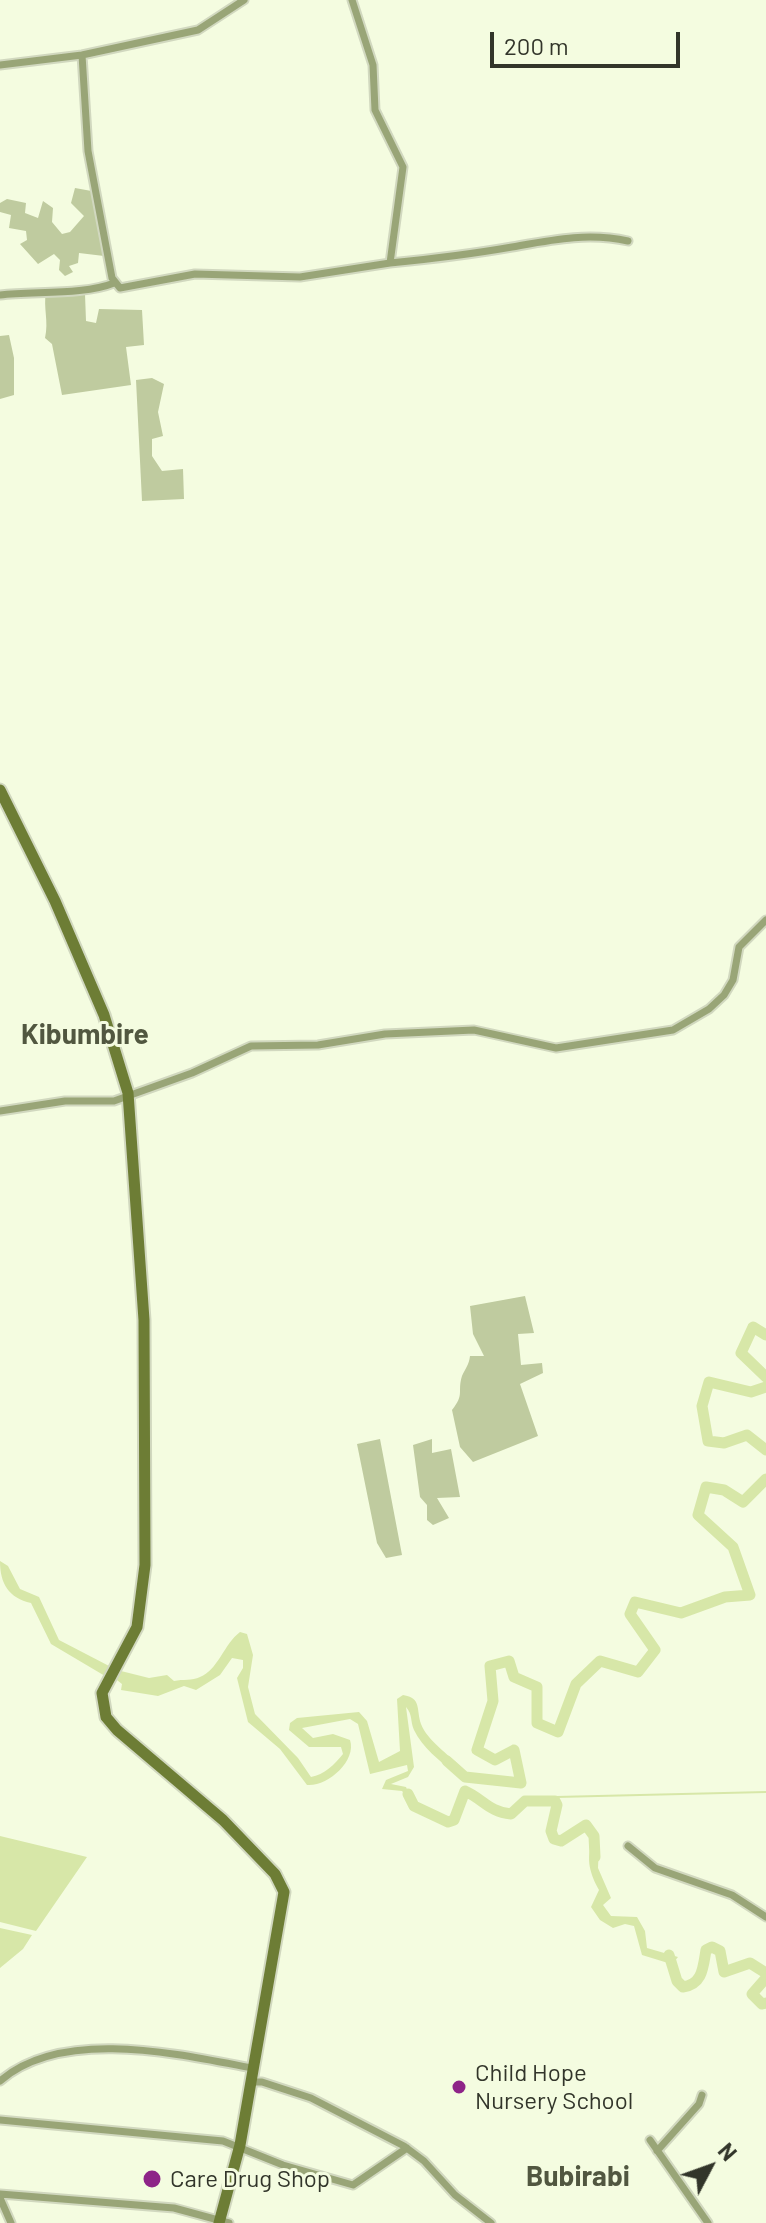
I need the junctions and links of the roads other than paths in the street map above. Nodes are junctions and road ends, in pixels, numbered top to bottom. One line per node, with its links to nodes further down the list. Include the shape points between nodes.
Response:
1 (244, 0): 3 (street, via 198,30)
2 (352, 0): 6 (street, via 373,65 375,110 403,167)
3 (82, 55): 4 (street); 7 (street, via 88,151)
4 (0, 65)
5 (628, 241): 6 (street, via 591,236 533,240 459,256)
6 (390, 263): 7 (street, via 300,277 195,274 131,288)
7 (114, 283): 8 (street, via 86,290)
8 (0, 295)
9 (0, 790): 11 (street, via 104,1015)
10 (766, 920): 11 (street, via 739,947 733,980 724,995 673,1030 567,1048 474,1030 251,1046)
11 (128, 1093): 12 (street, via 114,1101 65,1101); 15 (street, via 144,1320 145,1565 140,1616 109,1676 102,1707 117,1730 223,1820 283,1885)
12 (0, 1111)
13 (628, 1846): 14 (street, via 655,1868 732,1895)
14 (766, 1917)
15 (252, 2068): 16 (street, via 140,2051 47,2053); 17 (street)
16 (0, 2081)
17 (250, 2082): 21 (street); 22 (street, via 311,2098)
18 (702, 2095): 23 (street)
19 (0, 2120): 21 (street)
20 (650, 2140): 23 (street)
21 (240, 2145): 22 (street, via 283,2165 353,2185); 25 (street)
22 (407, 2148): 27 (street)
23 (657, 2151): 28 (street)
24 (0, 2196): 25 (street, via 174,2208); 26 (street)
25 (223, 2222)
26 (11, 2223)
27 (491, 2223)
28 (708, 2223)

